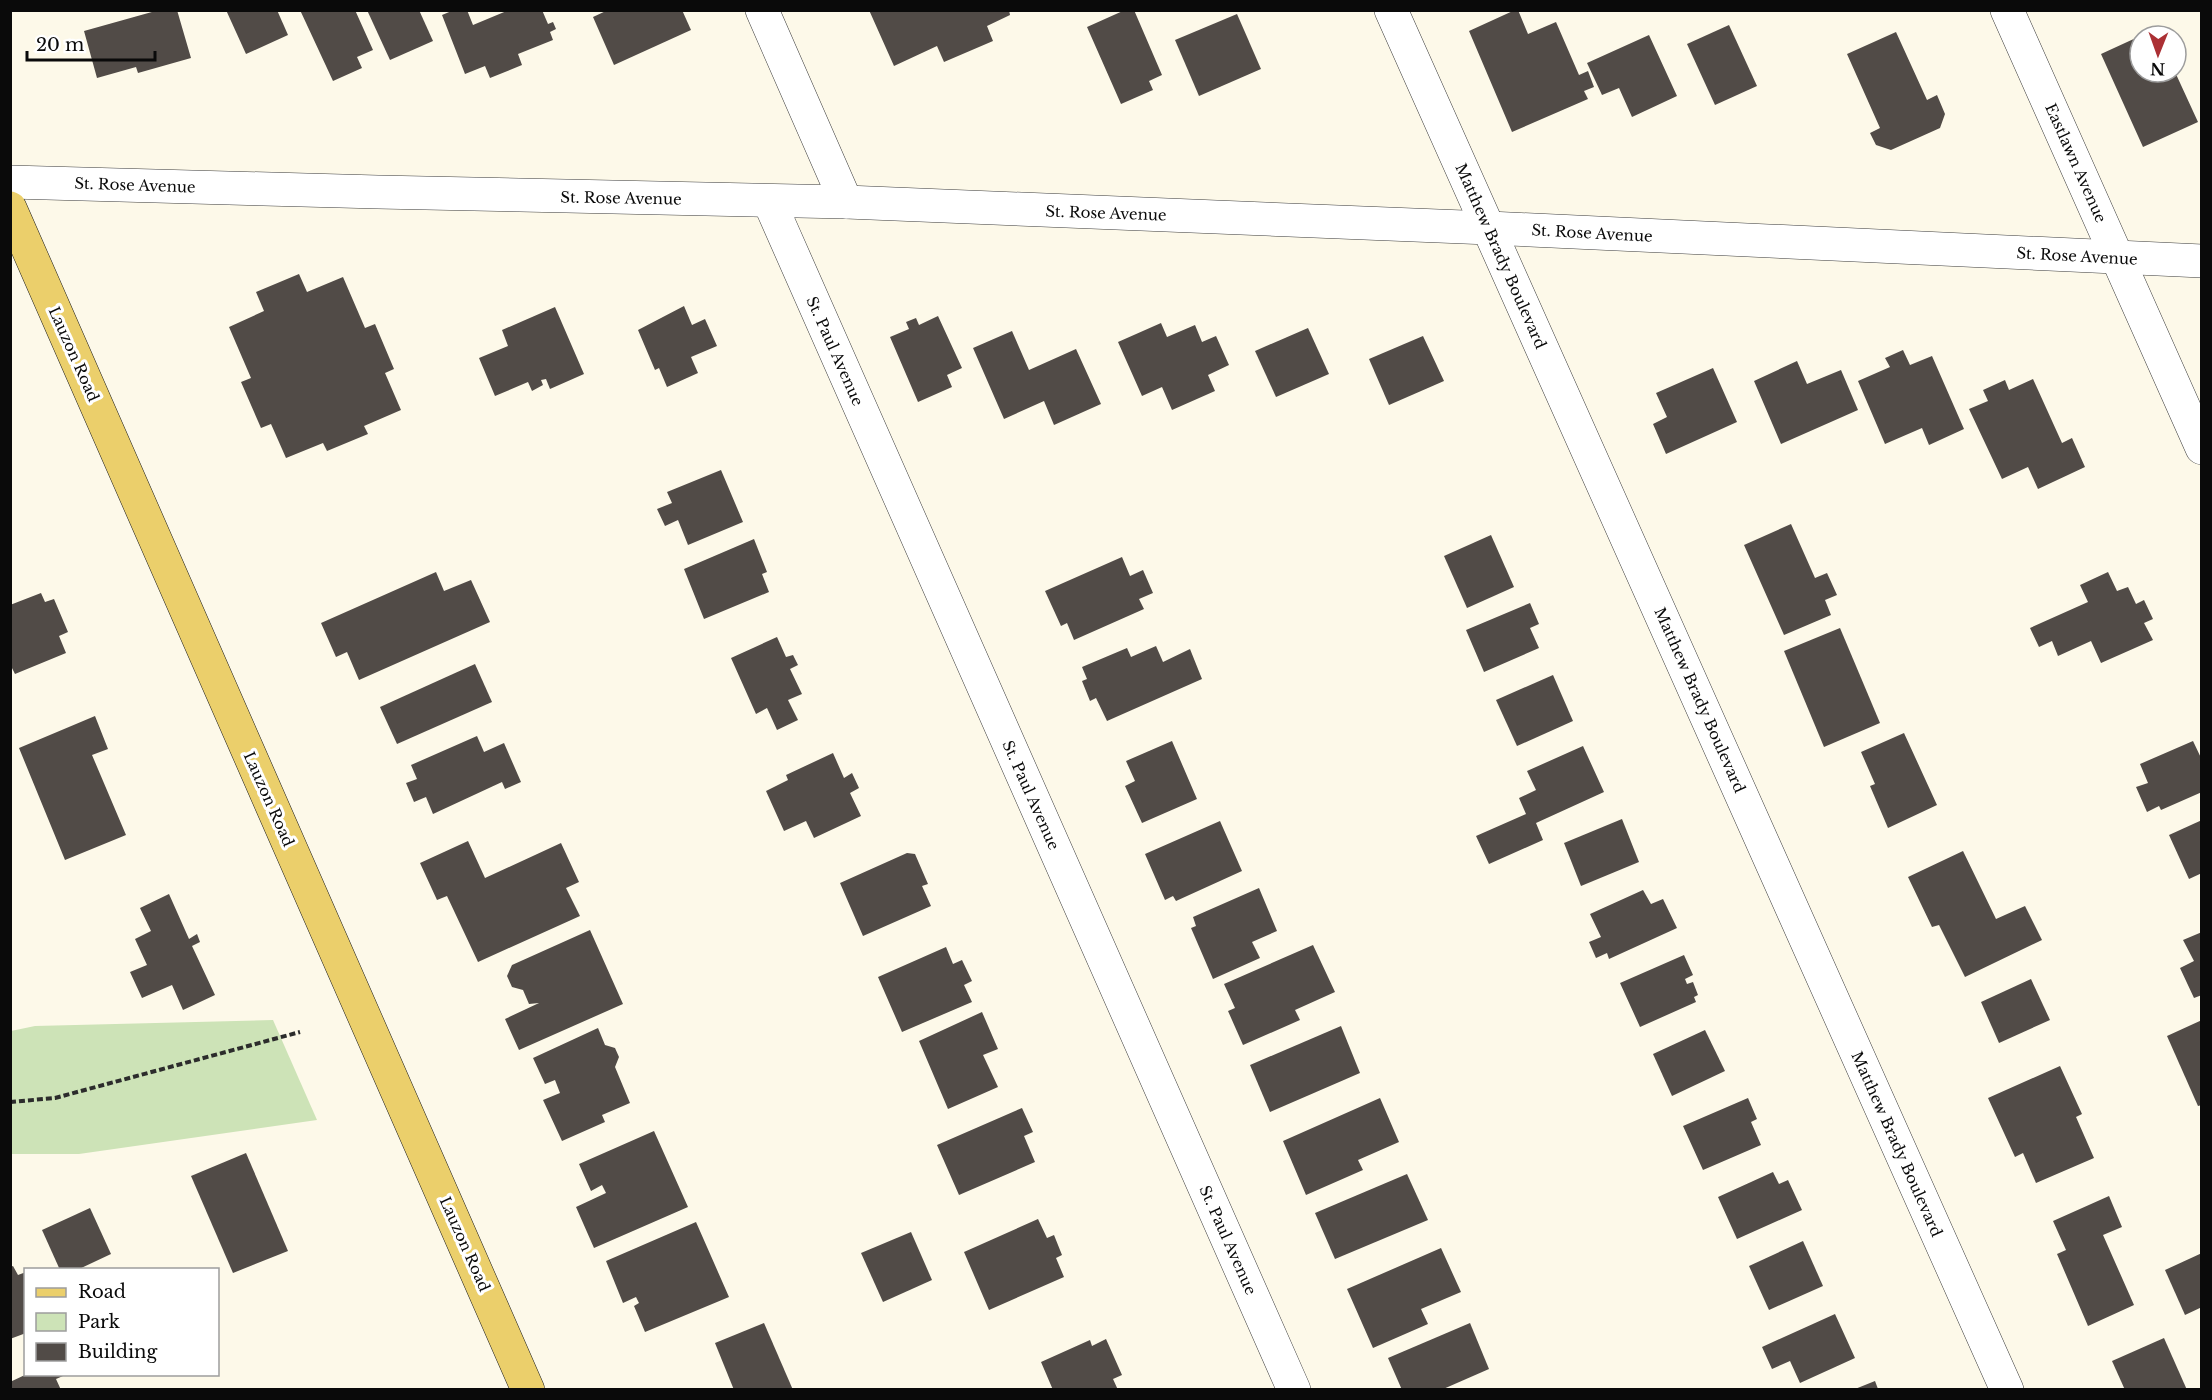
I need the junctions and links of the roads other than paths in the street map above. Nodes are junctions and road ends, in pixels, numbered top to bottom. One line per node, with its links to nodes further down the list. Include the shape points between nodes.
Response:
1 (762, 10): 6 (street)
2 (1391, 10): 8 (street, Matthew Brady Boulevard)
3 (2007, 10): 9 (street, Eastlawn Avenue)
4 (10, 182): 5 (street, St. Rose Avenue)
5 (769, 201): 6 (street, St. Rose Avenue); 13 (street, St. Paul Avenue)
6 (846, 202): 8 (street, St. Rose Avenue)
7 (10, 208): 12 (main road, Lauzon Road)
8 (1489, 228): 9 (street, St. Rose Avenue); 14 (street, Matthew Brady Boulevard)
9 (2118, 258): 10 (street, St. Rose Avenue); 11 (street, Eastlawn Avenue)
10 (2202, 261)
11 (2202, 448)
12 (528, 1389)
13 (1294, 1389)
14 (2007, 1389)

